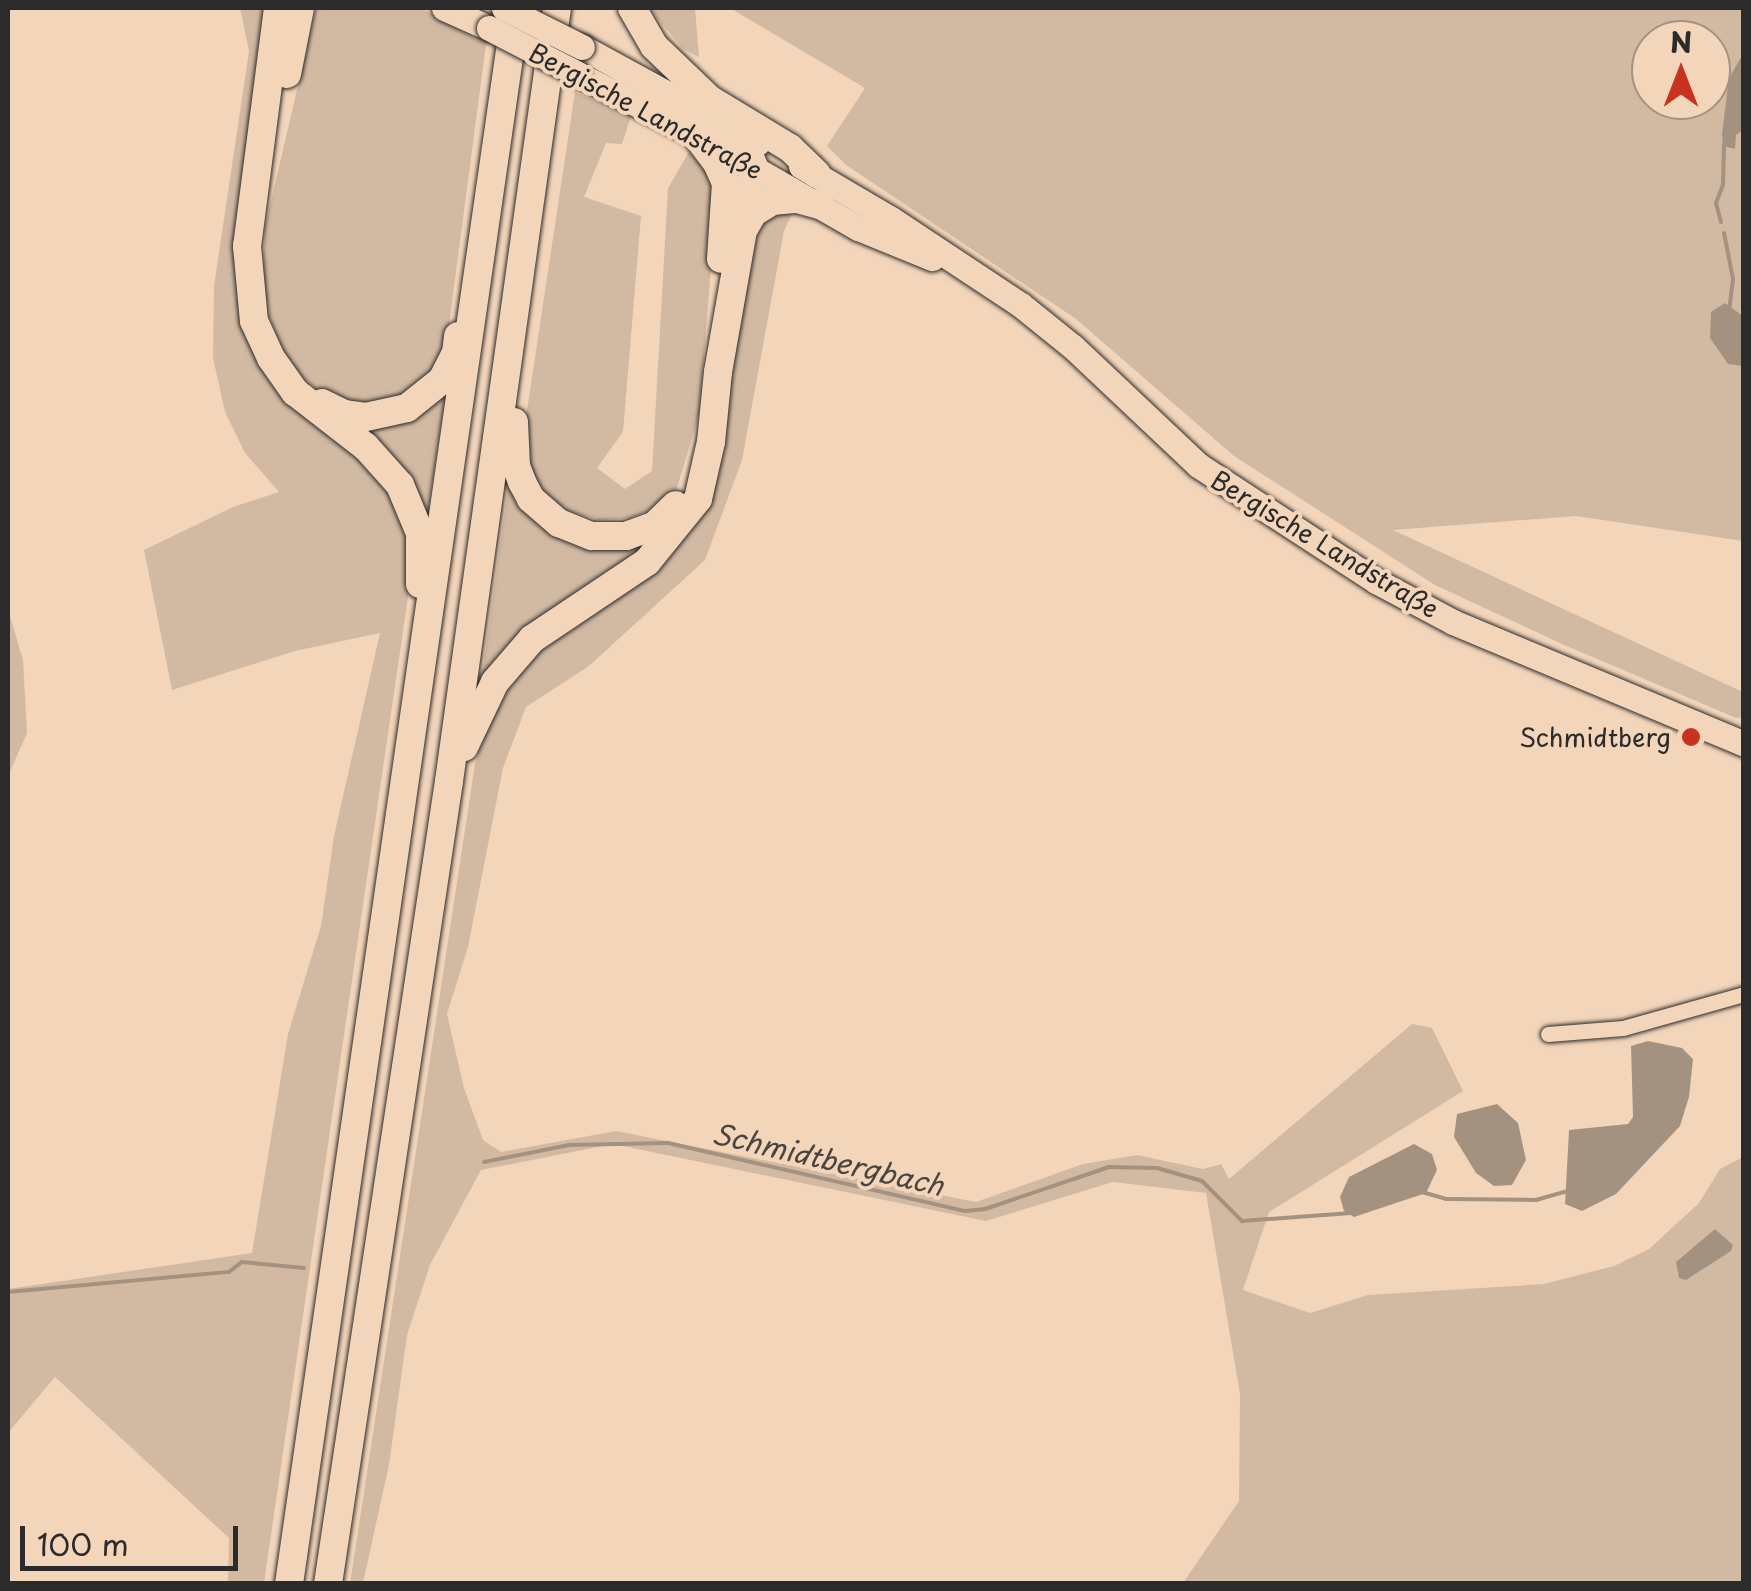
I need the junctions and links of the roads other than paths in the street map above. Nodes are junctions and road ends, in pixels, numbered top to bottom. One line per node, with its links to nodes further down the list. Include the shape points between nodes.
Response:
1 (278, 8): 17 (highway, via 247,246 249,299 282,376 310,407 379,458 408,498 422,564 408,674)
2 (300, 8): 15 (highway, via 258,235 257,289 276,350 330,409 384,416 426,396 442,380 456,353 460,319)
3 (444, 8): 7 (main road, Bergische Landstraße)
4 (516, 8): 15 (highway)
5 (557, 8): 16 (highway)
6 (632, 8): 11 (highway, via 654,46 694,86 790,148)
7 (496, 18): 8 (main road, Bergische Landstraße, bridge, via 582,46); 9 (main road, Bergische Landstraße, bridge, via 578,74)
8 (742, 134): 10 (highway); 11 (main road, Bergische Landstraße)
9 (696, 135): 10 (main road, Bergische Landstraße); 16 (highway, via 718,162 728,196 712,354 699,461 676,506 654,526 626,536 592,536 559,523 532,499 513,443)
10 (754, 167): 12 (main road, Bergische Landstraße); 13 (highway)
11 (817, 174): 14 (main road, Bergische Landstraße)
12 (820, 205): 13 (highway, via 772,201 753,213); 14 (main road, Bergische Landstraße, via 888,243)
13 (743, 233): 19 (highway, via 698,498 648,562 532,639 496,682)
14 (956, 264): 18 (main road, Bergische Landstraße, via 1044,322 1214,478 1376,581 1454,622)
15 (478, 290): 17 (highway)
16 (518, 300): 19 (highway)
17 (420, 700): 22 (highway)
18 (1744, 744)
19 (450, 781): 23 (highway)
20 (1744, 994): 21 (street, via 1623,1028)
21 (1548, 1034)
22 (289, 1584)
23 (328, 1584)

